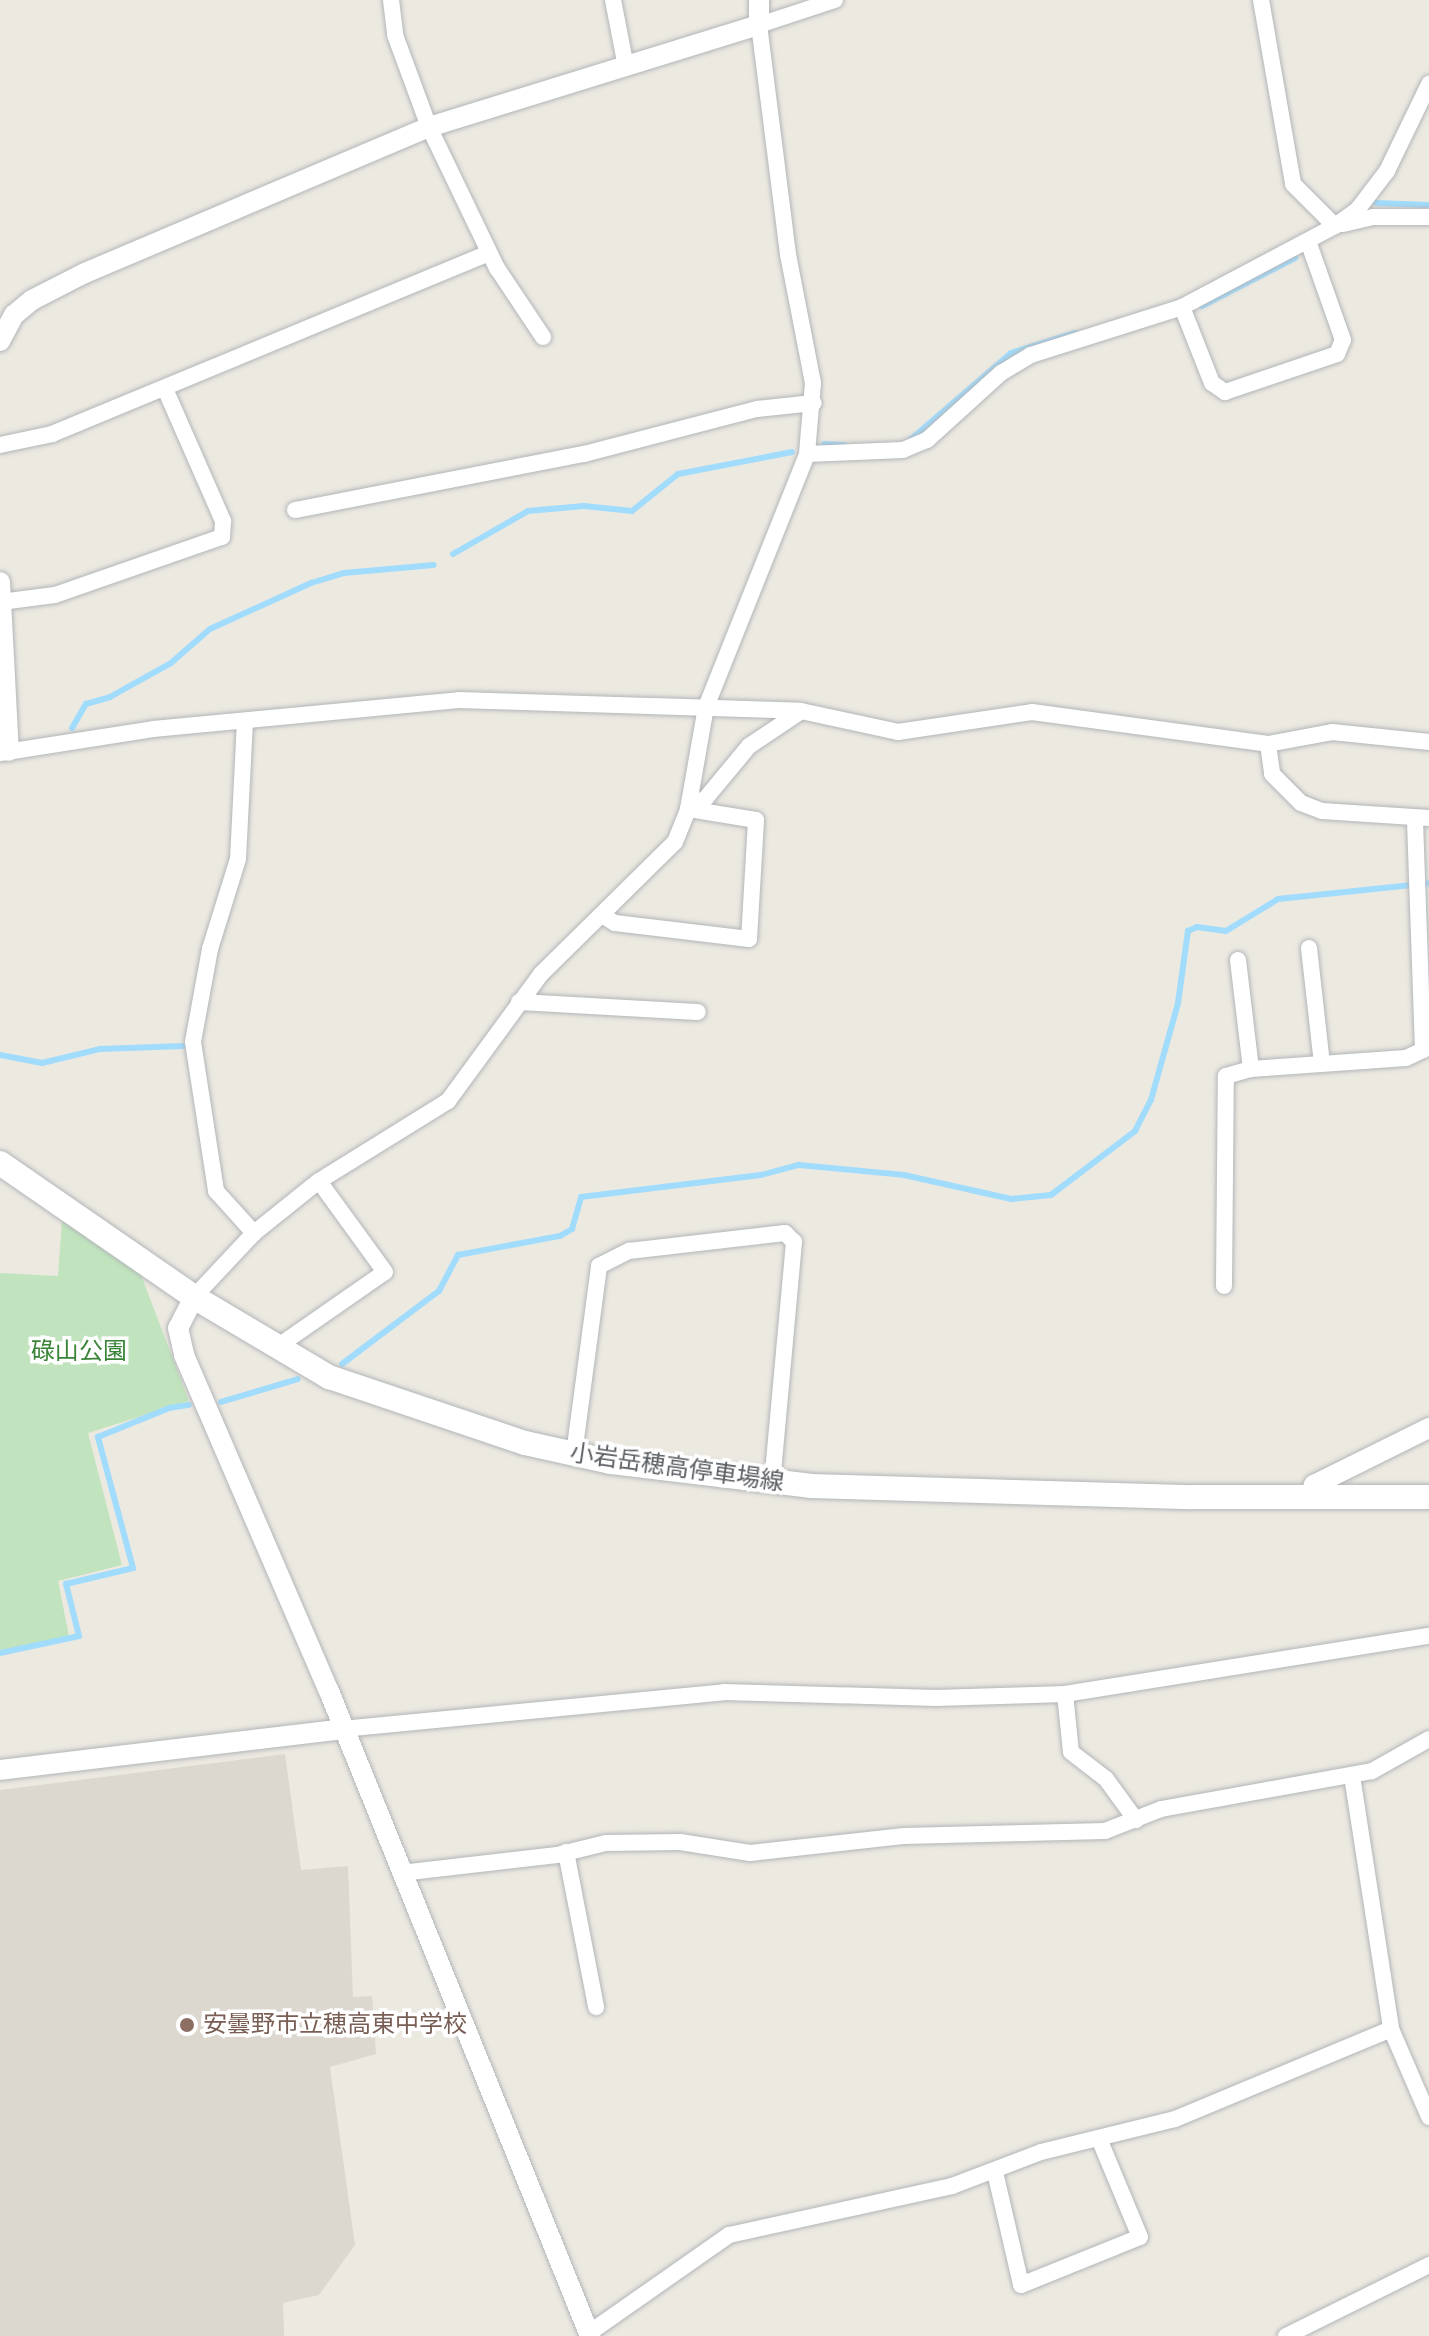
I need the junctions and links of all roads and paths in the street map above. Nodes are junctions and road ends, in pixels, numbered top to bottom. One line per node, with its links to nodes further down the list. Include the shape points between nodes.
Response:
1 (391, 0): 9 (street, via 395,35)
2 (613, 0): 7 (street)
3 (759, 0): 6 (street)
4 (835, 0): 6 (street)
5 (1261, 0): 11 (street, via 1293,184)
6 (759, 25): 7 (street); 18 (street, via 788,254)
7 (626, 67): 9 (street)
8 (1429, 84): 11 (street, via 1387,171 1358,209)
9 (429, 127): 13 (street); 16 (street, via 72,279 14,315)
10 (1429, 217): 11 (street, via 1373,217)
11 (1335, 226): 12 (street)
12 (1308, 241): 14 (street); 14 (street, via 1343,340 1337,354 1225,392 1212,383)
13 (489, 253): 15 (street); 17 (street)
14 (1182, 307): 20 (street, via 1031,355 1001,373 927,440 903,450)
15 (543, 337)
16 (0, 341)
17 (165, 389): 19 (street, via 27,443); 23 (street, via 223,521 222,537 55,595)
18 (814, 403): 20 (street); 21 (street, via 757,409 584,454)
19 (0, 445)
20 (807, 454): 24 (street)
21 (295, 510)
22 (0, 582): 23 (street)
23 (0, 602): 29 (street)
24 (706, 707): 25 (street); 26 (street, via 459,700); 30 (street)
25 (801, 711): 28 (street, via 898,732 1032,712); 30 (street, via 749,746 706,798)
26 (245, 721): 29 (street, via 97,735); 41 (street, via 238,859 210,949 193,1042 216,1191)
27 (1429, 742): 28 (street, via 1332,732)
28 (1268, 744): 31 (street, via 1272,774 1301,803 1322,811)
29 (4, 752)
30 (688, 809): 32 (street, via 675,842); 32 (street, via 756,820 749,939 615,923)
31 (1422, 818): 37 (street, via 1423,1050 1406,1058)
32 (602, 915): 35 (street, via 563,950)
33 (1309, 948): 37 (street)
34 (1238, 960): 38 (street)
35 (519, 1002): 36 (street); 40 (street, via 448,1101)
36 (698, 1012)
37 (1322, 1063): 38 (street)
38 (1251, 1069): 42 (street, via 1226,1076 1222,1084)
39 (0, 1163): 43 (main road, 小岩岳穂高停車場線)
40 (319, 1181): 41 (street); 44 (street, via 385,1272)
41 (254, 1233): 43 (street)
42 (1224, 1286)
43 (194, 1297): 44 (main road, 小岩岳穂高停車場線); 52 (street, via 178,1328 184,1355)
44 (277, 1347): 46 (main road, 小岩岳穂高停車場線, via 329,1377 381,1396)
45 (1429, 1428): 48 (street, via 1321,1481)
46 (574, 1454): 47 (main road, 小岩岳穂高停車場線); 47 (street, via 599,1266 629,1251 785,1233 794,1242)
47 (772, 1483): 48 (main road, 小岩岳穂高停車場線)
48 (1310, 1497): 49 (main road, 小岩岳穂高停車場線)
49 (1429, 1497)
50 (1429, 1636): 51 (street)
51 (1065, 1694): 52 (street, via 936,1698 724,1692); 56 (street, via 1071,1752 1106,1779)
52 (342, 1729): 54 (street); 58 (street)
53 (1429, 1739): 55 (street, via 1389,1763)
54 (0, 1770)
55 (1352, 1776): 56 (street, via 1161,1809); 60 (street)
56 (1136, 1820): 57 (street, via 1105,1831 904,1836 765,1852 640,1841)
57 (566, 1852): 58 (street); 59 (street)
58 (401, 1873): 65 (street)
59 (596, 2007)
60 (1391, 2029): 61 (street); 62 (street, via 1175,2119)
61 (1429, 2117)
62 (1100, 2141): 63 (street, via 1041,2152); 63 (street, via 1140,2237 1021,2285)
63 (995, 2172): 65 (street, via 729,2235)
64 (1429, 2265): 66 (street)
65 (590, 2334)
66 (1286, 2336)

